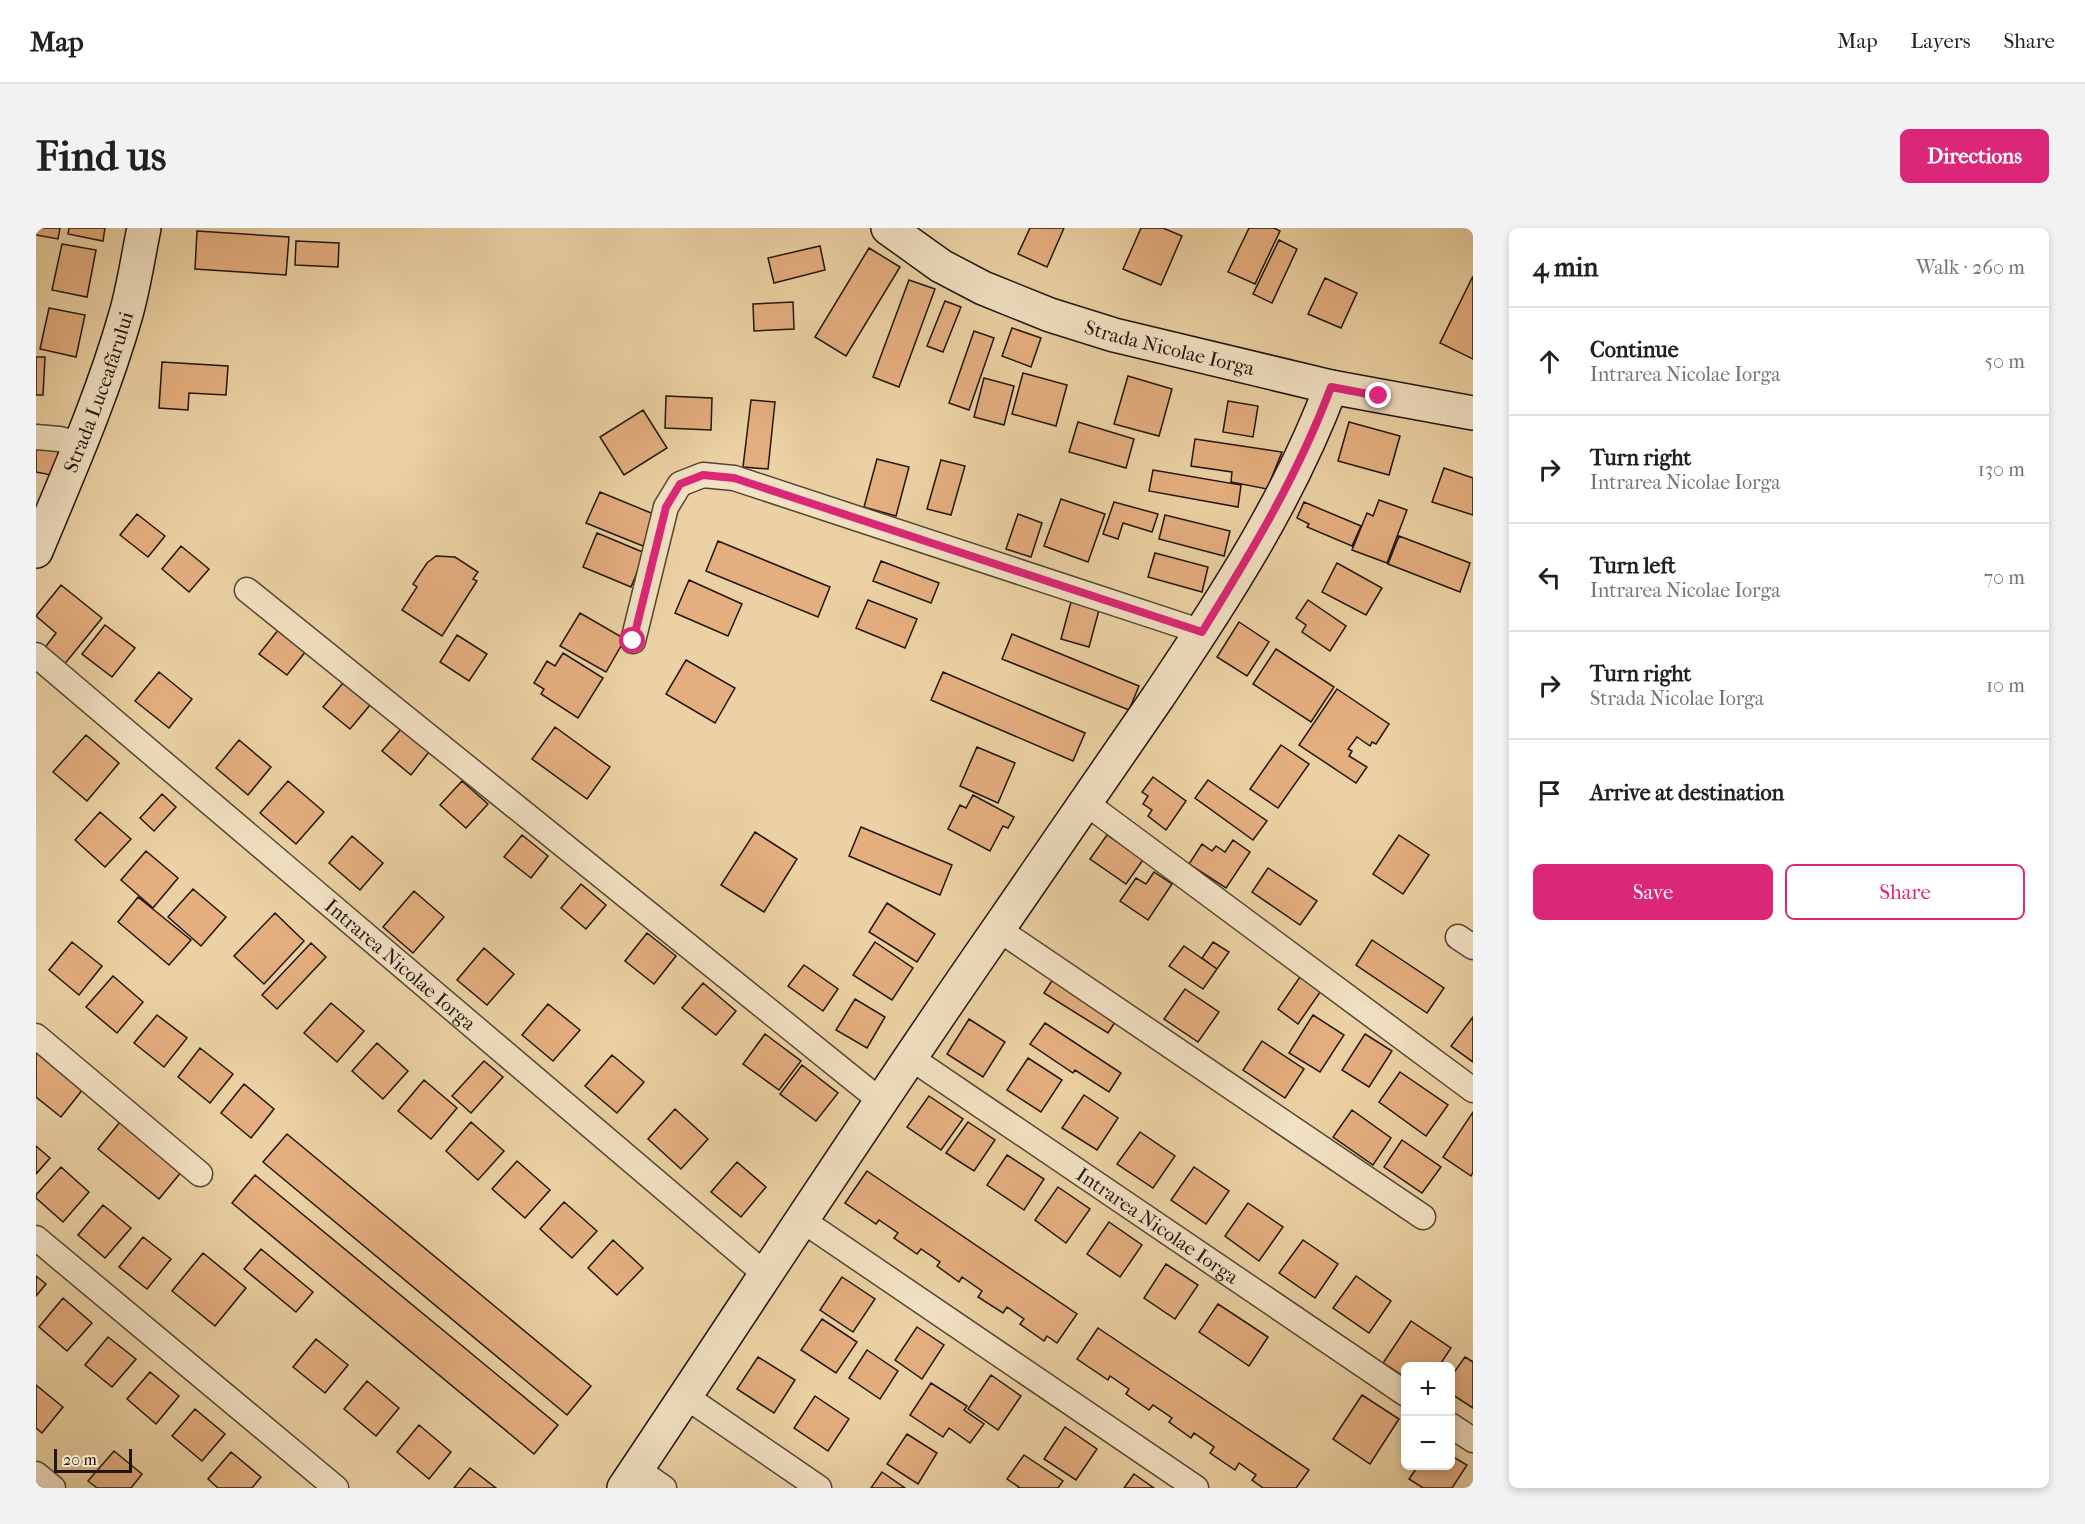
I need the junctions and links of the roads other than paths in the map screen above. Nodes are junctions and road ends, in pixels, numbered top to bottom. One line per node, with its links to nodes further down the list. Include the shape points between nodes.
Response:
1 (144, 228): 6 (street, Strada Luceafărului, via 127,313)
2 (888, 228): 3 (street, Strada Nicolae Iorga, via 941,266 1050,315 1114,335)
3 (1331, 387): 4 (street, Strada Nicolae Iorga); 9 (street, via 1296,471)
4 (1473, 413)
5 (36, 437): 6 (street)
6 (80, 444): 7 (street, Strada Luceafărului)
7 (36, 551)
8 (247, 590): 17 (street)
9 (1202, 632): 10 (street, via 734,478 703,475 680,484 666,507); 12 (street)
10 (633, 641)
11 (36, 656): 22 (street, Intrarea Nicolae Iorga)
12 (1086, 803): 13 (street); 16 (street)
13 (998, 929): 15 (street); 19 (street)
14 (36, 1036): 18 (street)
15 (911, 1058): 17 (street); 23 (street, Intrarea Nicolae Iorga)
16 (1473, 1090)
17 (882, 1102): 20 (street)
18 (201, 1174)
19 (1423, 1216)
20 (802, 1220): 22 (street); 33 (street)
21 (36, 1239): 30 (street)
22 (765, 1274): 24 (street)
23 (1401, 1391)
24 (685, 1396): 28 (street); 32 (street)
25 (1455, 1428): 26 (street)
26 (1473, 1440)
27 (36, 1474): 29 (street)
28 (630, 1479): 31 (street)
29 (52, 1488)
30 (336, 1488)
31 (664, 1488)
32 (819, 1488)
33 (1196, 1488)

